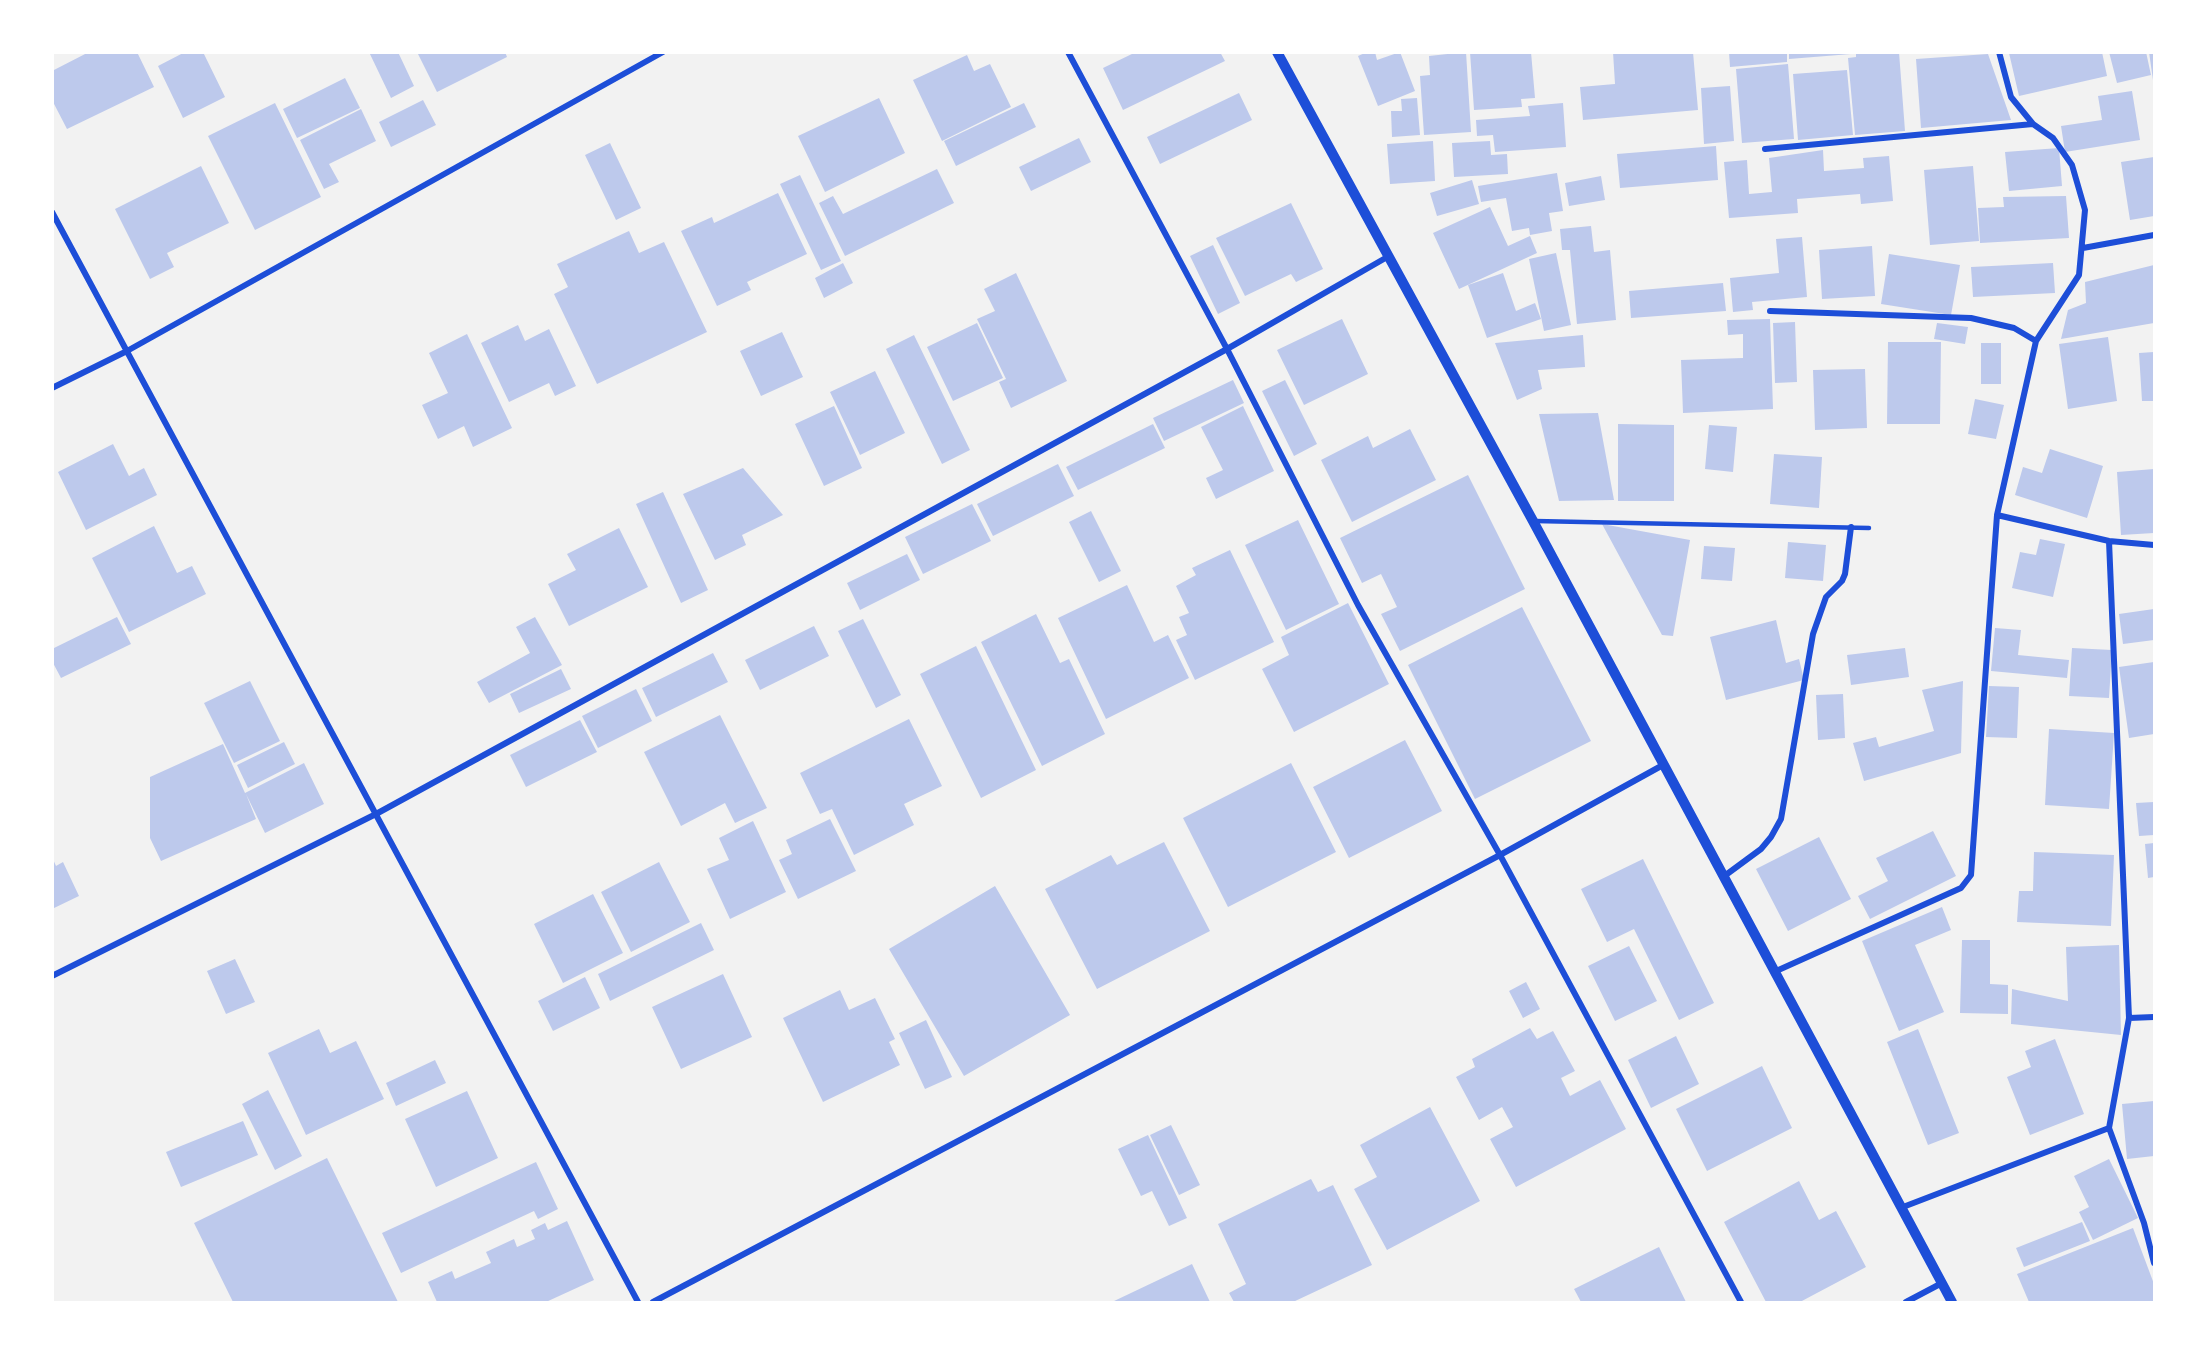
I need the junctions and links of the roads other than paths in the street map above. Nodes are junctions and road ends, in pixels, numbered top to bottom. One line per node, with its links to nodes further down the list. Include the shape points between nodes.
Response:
1 (663, 52): 14 (street)
2 (1068, 52): 13 (street)
3 (1277, 52): 10 (street)
4 (1999, 52): 5 (street, via 2011,97)
5 (2033, 124): 6 (street); 9 (street, via 2053,138 2072,165 2085,210)
6 (1765, 150)
7 (52, 212): 14 (street)
8 (2154, 235): 9 (street)
9 (2083, 248): 12 (street, via 2079,275)
10 (1389, 256): 13 (street); 17 (street)
11 (1770, 310): 12 (street, via 1971,318 2014,328)
12 (2036, 341): 16 (street)
13 (1227, 349): 23 (street); 24 (street, via 1358,605)
14 (127, 351): 15 (street); 23 (street)
15 (52, 388)
16 (1997, 516): 20 (street); 26 (street, via 1968,882)
17 (1533, 520): 18 (lane); 22 (street)
18 (1851, 527): 19 (lane); 25 (street, via 1845,574 1826,597 1813,634 1781,819 1761,849)
19 (1869, 528)
20 (2109, 541): 21 (street); 29 (street)
21 (2154, 545)
22 (1663, 765): 24 (street); 25 (street)
23 (375, 814): 27 (street); 34 (street)
24 (1500, 855): 35 (street); 36 (street)
25 (1723, 878): 26 (street)
26 (1773, 972): 31 (street)
27 (52, 976)
28 (2154, 1017): 29 (street)
29 (2129, 1018): 30 (street)
30 (2109, 1128): 31 (street); 32 (street, via 2144,1223)
31 (1903, 1207): 33 (street)
32 (2154, 1263)
33 (1942, 1283): 37 (street); 38 (street)
34 (638, 1302)
35 (653, 1302)
36 (1741, 1302)
37 (1906, 1302)
38 (1952, 1302)

